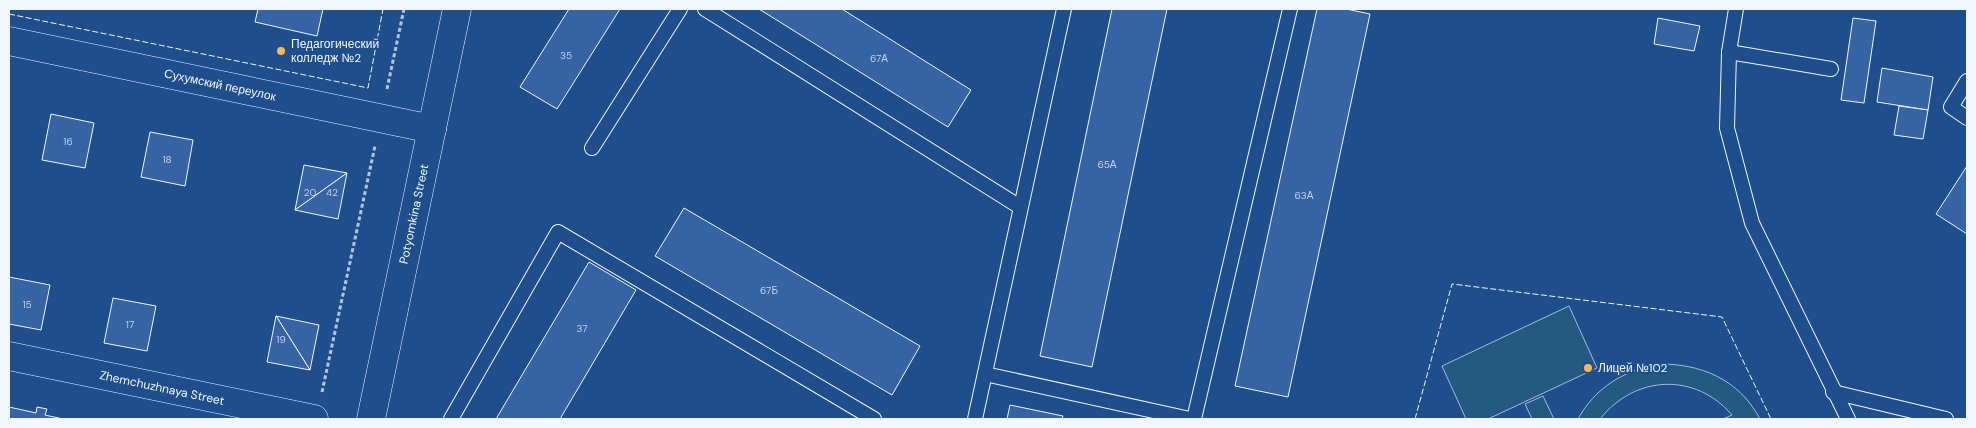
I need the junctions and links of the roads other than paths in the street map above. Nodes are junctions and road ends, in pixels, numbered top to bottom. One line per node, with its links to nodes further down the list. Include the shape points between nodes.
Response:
1 (457, 9): 12 (street, Potyomkina Street)
2 (680, 9): 13 (lane)
3 (705, 9): 14 (lane)
4 (1064, 9): 14 (lane)
5 (1290, 9): 23 (lane)
6 (1736, 9): 8 (lane)
7 (9, 41): 12 (street, Сухумский переулок)
8 (1729, 52): 9 (lane); 17 (lane, via 1727,128 1752,222)
9 (1831, 69)
10 (1967, 81): 11 (lane, via 1951,107)
11 (1967, 118)
12 (432, 128): 19 (street, Potyomkina Street)
13 (592, 148)
14 (1020, 207): 16 (lane)
15 (9, 356): 18 (street, Zhemchuzhnaya Street)
16 (985, 374): 22 (lane); 23 (lane)
17 (1833, 392): 24 (lane); 25 (lane)
18 (317, 410)
19 (371, 419)
20 (450, 419): 21 (lane, via 558,232)
21 (874, 419)
22 (975, 419)
23 (1192, 419)
24 (1848, 419)
25 (1946, 419)

